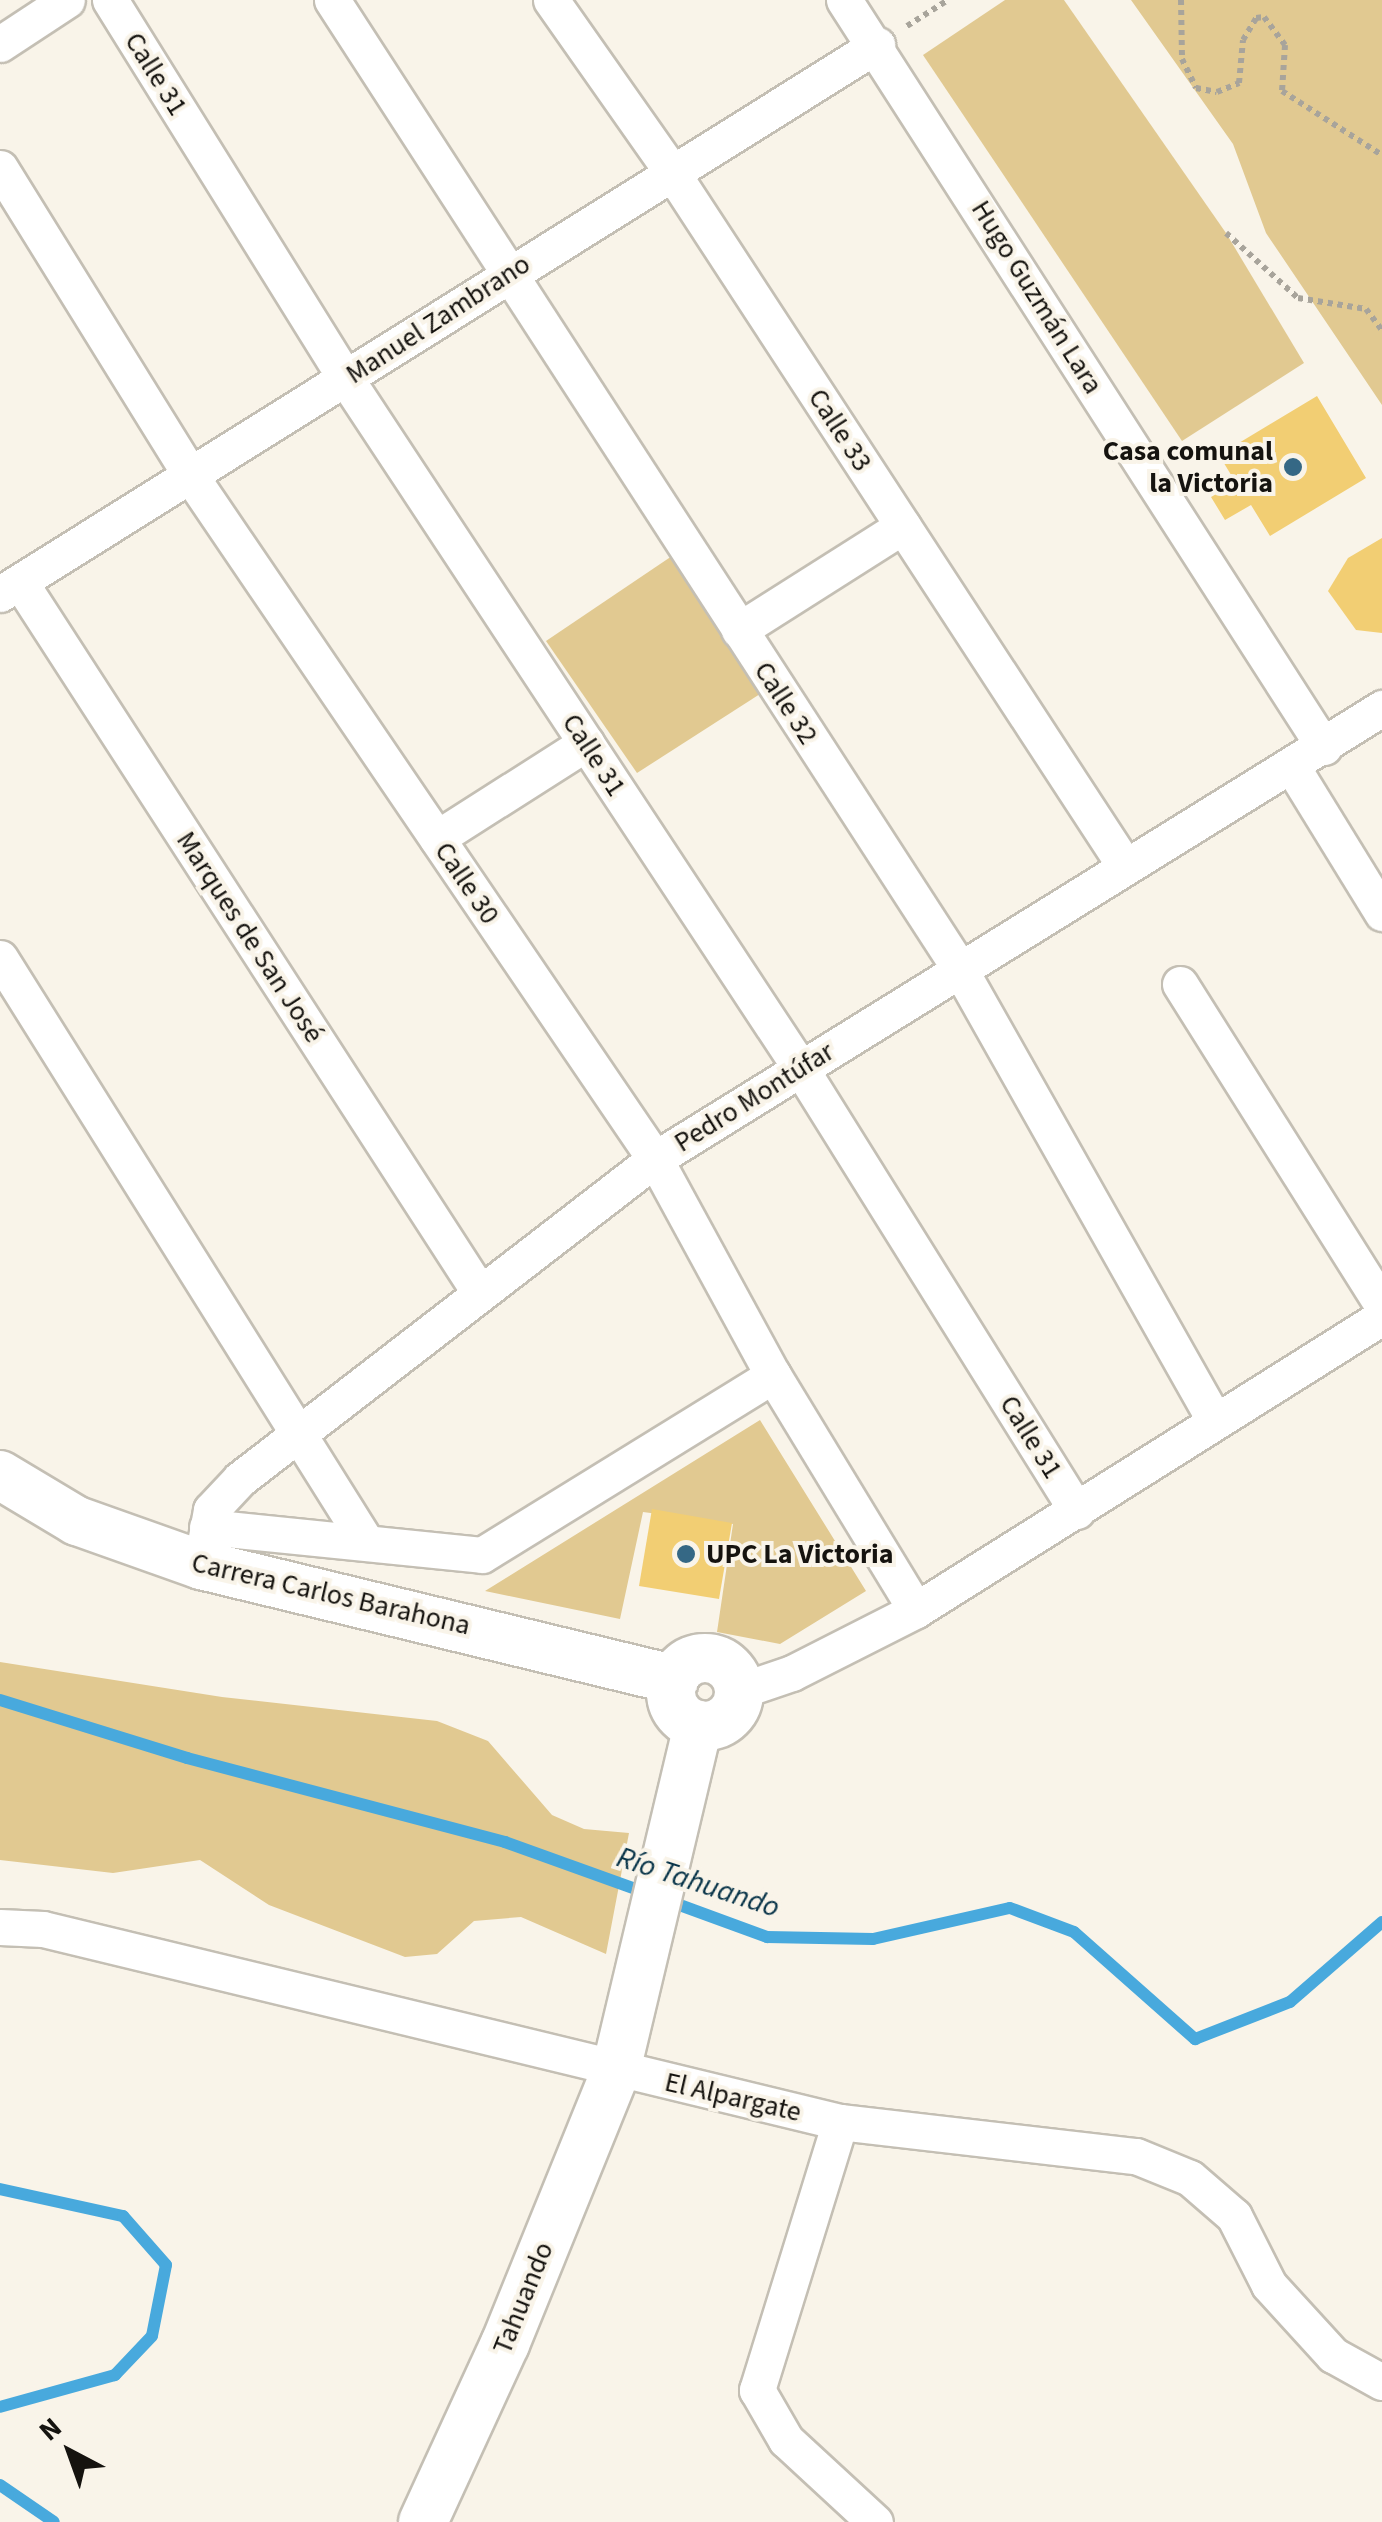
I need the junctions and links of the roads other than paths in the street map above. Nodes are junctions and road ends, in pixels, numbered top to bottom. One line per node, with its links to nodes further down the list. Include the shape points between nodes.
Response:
1 (67, 0): 6 (street)
2 (110, 0): 11 (street, Calle 31)
3 (332, 0): 10 (street, Calle 32)
4 (550, 0): 9 (street, Calle 33)
5 (844, 0): 7 (street, Hugo Guzmán Lara)
6 (0, 44)
7 (877, 46): 9 (street, Manuel Zambrano); 18 (street, Hugo Guzmán Lara)
8 (0, 168): 12 (street, Calle 30)
9 (671, 171): 10 (street, Manuel Zambrano); 13 (street, Calle 33)
10 (506, 274): 11 (street, Manuel Zambrano); 15 (street, Calle 32)
11 (346, 379): 12 (street, Manuel Zambrano); 17 (street, Calle 31)
12 (192, 478): 14 (street, Manuel Zambrano); 20 (street, Calle 30)
13 (903, 526): 15 (street); 21 (street, Calle 33)
14 (10, 588): 28 (street, Marques de San José)
15 (738, 630): 24 (street, Calle 32)
16 (1382, 708): 18 (street, Pedro Montúfar)
17 (586, 743): 20 (street); 26 (street, Calle 31)
18 (1324, 748): 19 (street, Pedro Montúfar)
19 (1291, 765): 21 (street, Pedro Montúfar); 22 (street)
20 (436, 838): 27 (street, Calle 30)
21 (1123, 863): 24 (street, Pedro Montúfar)
22 (1382, 913)
23 (0, 958): 33 (street)
24 (958, 966): 26 (street, Pedro Montúfar); 32 (street, Calle 32)
25 (1180, 984): 29 (street)
26 (800, 1070): 27 (street, Pedro Montúfar); 35 (street, Calle 31)
27 (655, 1159): 28 (street, Pedro Montúfar); 31 (street, Calle 30)
28 (480, 1293): 33 (street, Pedro Montúfar)
29 (1382, 1306)
30 (1382, 1317): 32 (street)
31 (773, 1376): 36 (street, via 482,1555); 38 (street, Calle 30)
32 (1215, 1421): 35 (street)
33 (296, 1430): 36 (street); 37 (street, Pedro Montúfar, via 210,1510)
34 (0, 1475): 37 (street, Carrera Carlos Barahona, via 77,1521)
35 (1077, 1511): 38 (street)
36 (366, 1542): 37 (street)
37 (204, 1546): 39 (street, Carrera Carlos Barahona)
38 (916, 1610): 40 (street, via 792,1673)
39 (674, 1680): 40 (street, via 687,1663 706,1658 733,1672); 41 (street, via 673,1702)
40 (739, 1691): 41 (street, via 731,1714)
41 (698, 1724): 43 (street, Tahuando)
42 (0, 1927): 43 (street, El Alpargate, via 44,1929)
43 (620, 2053): 44 (street, El Alpargate); 46 (street, Tahuando, via 505,2344)
44 (840, 2122): 45 (street, El Alpargate, via 1136,2156 1190,2178 1234,2216 1268,2285 1333,2355); 47 (street, via 757,2390 786,2440)
45 (1382, 2382)
46 (423, 2522)
47 (875, 2522)

